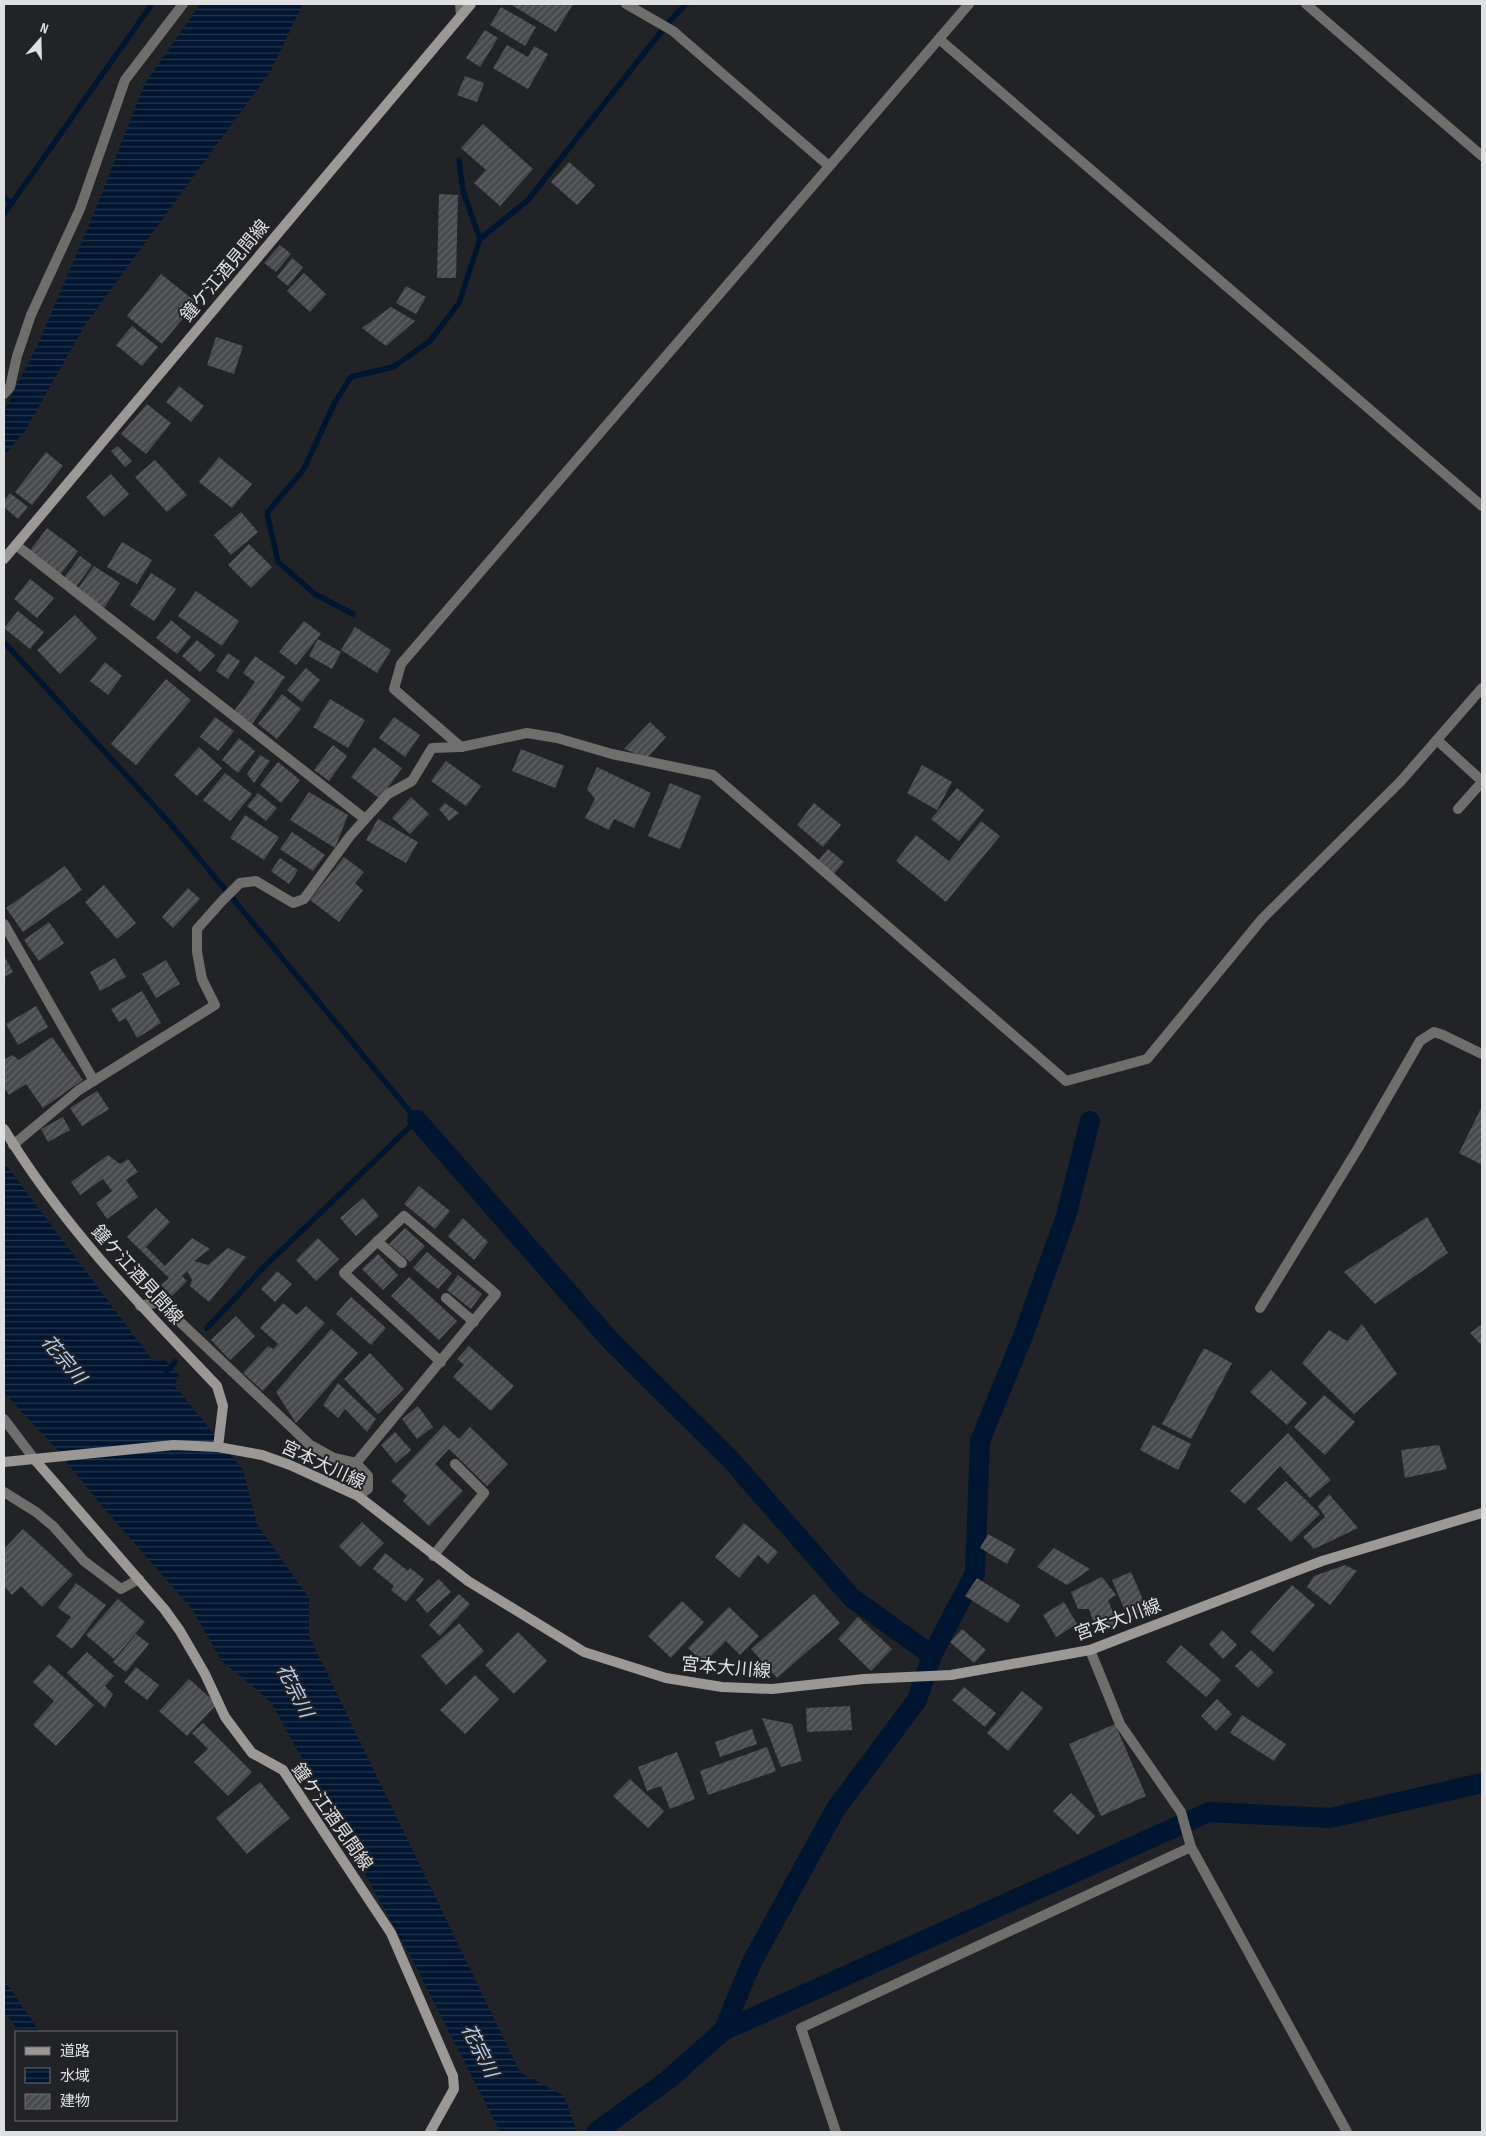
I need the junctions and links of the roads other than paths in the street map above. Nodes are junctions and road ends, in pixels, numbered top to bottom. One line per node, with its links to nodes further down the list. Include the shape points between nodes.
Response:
1 (183, 4): 11 (street, via 125,80 80,209 31,315 10,387)
2 (460, 4): 7 (street)
3 (471, 4): 7 (main road, 鐘ケ江酒見間線)
4 (626, 4): 10 (street, via 673,31)
5 (969, 4): 8 (street)
6 (1306, 4): 9 (street)
7 (461, 15): 13 (main road, 鐘ケ江酒見間線)
8 (940, 39): 10 (street); 12 (street)
9 (1482, 156)
10 (829, 166): 17 (street, via 401,664 394,689)
11 (4, 394)
12 (1482, 506)
13 (16, 545): 14 (main road, 鐘ケ江酒見間線); 20 (street)
14 (4, 559)
15 (1482, 688): 16 (street)
16 (1437, 740): 17 (street, via 1401,781 1262,919 1146,1059 1066,1082 712,775 612,754 557,738 527,734); 18 (street)
17 (461, 747): 20 (street, via 432,748 412,781 388,794)
18 (1482, 781): 19 (street)
19 (1458, 810)
20 (365, 819): 23 (street, via 304,898 293,903 256,881 240,883 198,929 197,952 202,979 215,1005)
21 (4, 924): 23 (street)
22 (1482, 1054): 30 (street, via 1434,1032 1420,1040)
23 (94, 1081): 25 (street)
24 (4, 1129): 25 (main road, 鐘ケ江酒見間線)
25 (13, 1145): 29 (main road, 鐘ケ江酒見間線, via 50,1198)
26 (377, 1241): 27 (street); 31 (street, via 404,1216 496,1294); 32 (street, via 344,1273)
27 (402, 1263)
28 (446, 1298): 31 (street)
29 (140, 1306): 34 (main road, 鐘ケ江酒見間線, via 217,1386 223,1406); 37 (street, via 160,1302 309,1444 334,1458)
30 (1260, 1308)
31 (474, 1322): 32 (street)
32 (441, 1362): 37 (street)
33 (4, 1419): 35 (street)
34 (218, 1447): 35 (main road, 宮本大川線, via 174,1445); 40 (main road, 宮本大川線, via 290,1465)
35 (35, 1460): 36 (main road, 宮本大川線); 43 (main road, 鐘ケ江酒見間線)
36 (4, 1462)
37 (356, 1463): 40 (street, via 368,1476 368,1489)
38 (455, 1464): 42 (street, via 484,1493)
39 (4, 1492): 43 (street, via 53,1526 84,1561 121,1589)
40 (358, 1496): 42 (main road, 宮本大川線)
41 (1482, 1513): 44 (main road, 宮本大川線, via 1322,1561)
42 (433, 1556): 44 (main road, 宮本大川線, via 584,1652 666,1678 722,1687 772,1689 864,1679 951,1675)
43 (139, 1579): 46 (main road, 鐘ケ江酒見間線, via 180,1631 226,1717 252,1752 284,1770 391,1933 453,2076 454,2090)
44 (1090, 1650): 45 (street, via 1120,1724 1181,1812)
45 (1191, 1847): 47 (street, via 802,2028); 48 (street)
46 (430, 2132)
47 (836, 2132)
48 (1347, 2132)

